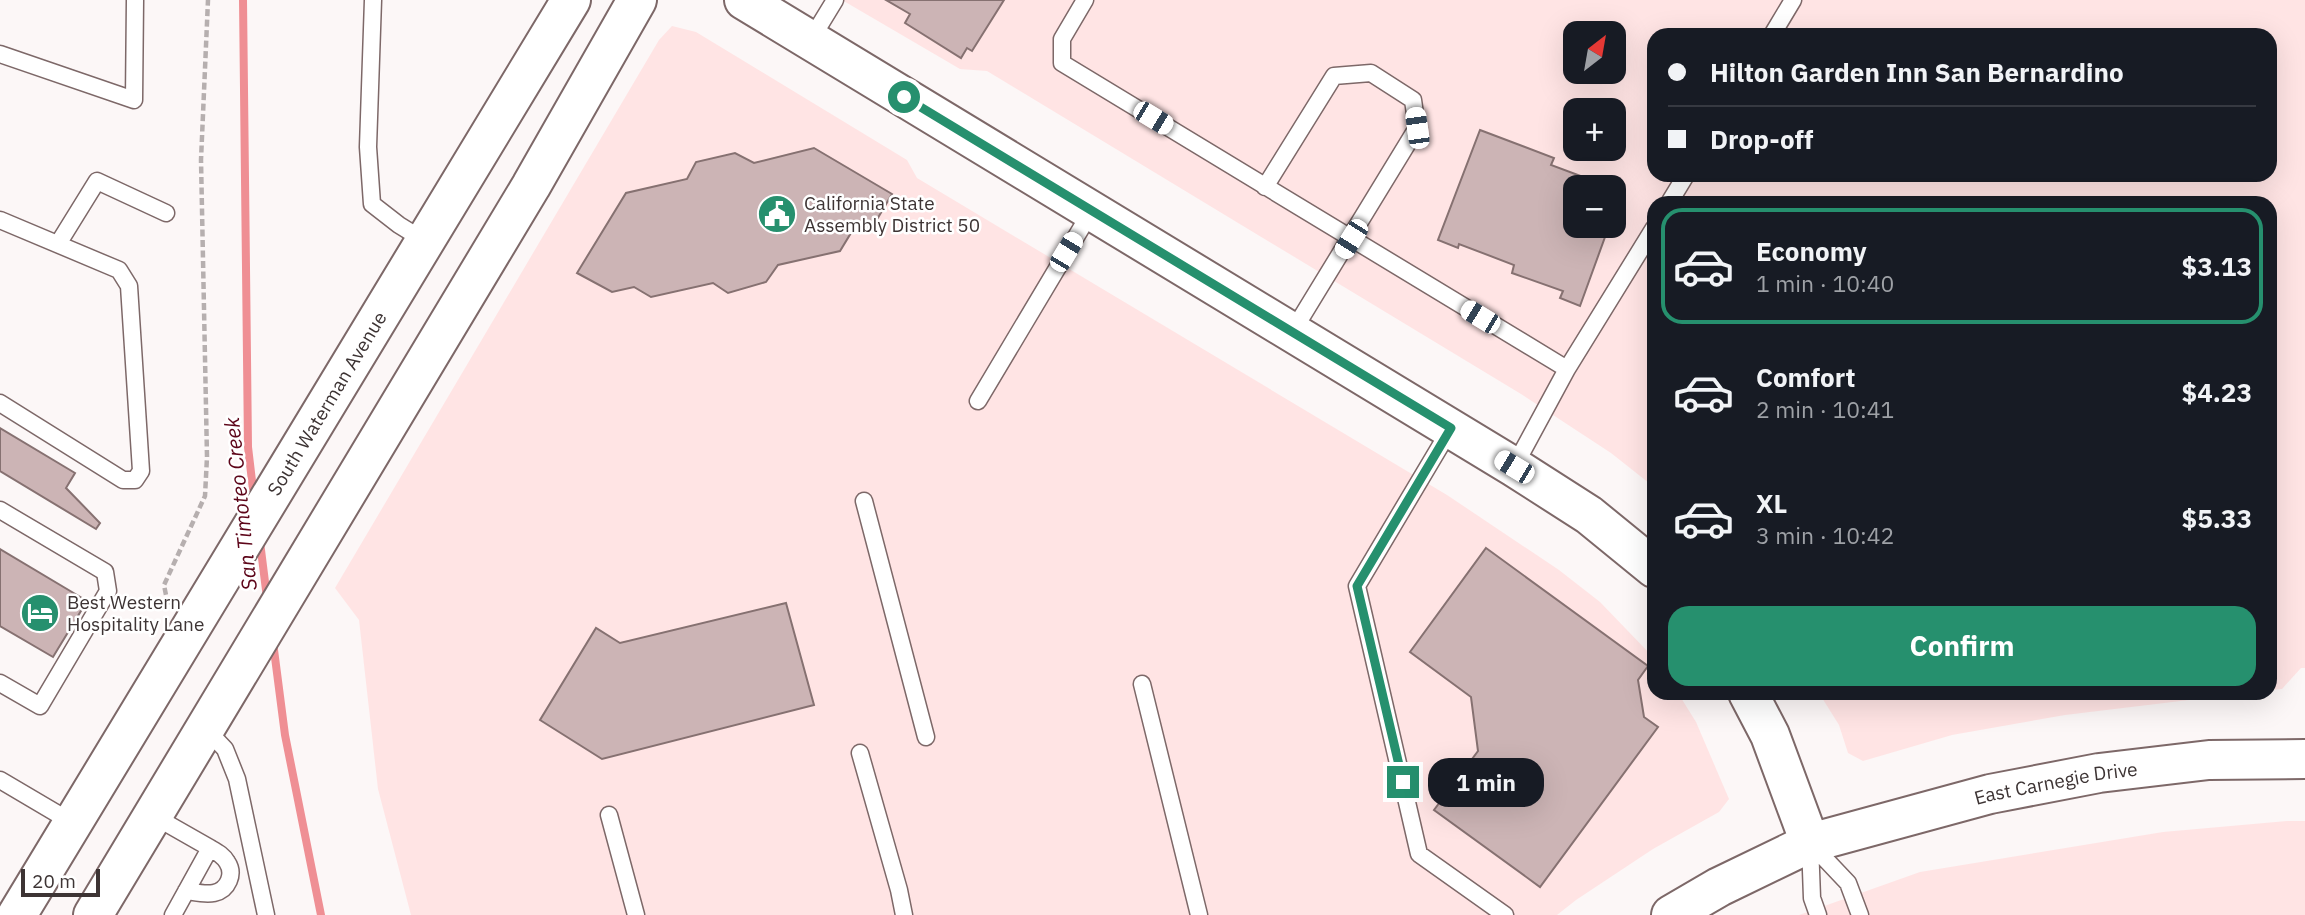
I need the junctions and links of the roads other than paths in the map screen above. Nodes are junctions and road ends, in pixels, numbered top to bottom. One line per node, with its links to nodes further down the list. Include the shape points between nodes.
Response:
1 (135, 0): 11 (lane, via 134,100)
2 (373, 0): 18 (lane, via 368,147 372,204)
3 (571, 0): 18 (main road, South Waterman Avenue)
4 (637, 0): 32 (main road)
5 (744, 0): 10 (main road)
6 (835, 0): 10 (lane)
7 (1085, 0): 12 (lane, via 1062,39 1062,64)
8 (1793, 0): 9 (lane)
9 (1776, 28)
10 (810, 41): 13 (main road)
11 (0, 54)
12 (1265, 187): 16 (lane); 16 (lane, via 1334,76 1371,72 1413,100 1417,128)
13 (1091, 210): 20 (main road); 22 (lane)
14 (166, 213): 19 (lane, via 97,181)
15 (0, 220): 19 (lane)
16 (1351, 239): 20 (lane); 21 (lane)
17 (1647, 239): 21 (lane)
18 (425, 241): 39 (main road, South Waterman Avenue)
19 (58, 244): 23 (lane, via 119,270 129,286 141,471 135,480 123,480)
20 (1293, 331): 24 (main road)
21 (1567, 369): 25 (lane)
22 (978, 401)
23 (0, 403)
24 (1451, 428): 25 (main road); 50 (lane, via 1357,586 1419,854)
25 (1514, 467): 28 (main road, via 1589,515)
26 (864, 501): 33 (lane)
27 (0, 510): 29 (lane, via 105,572 108,591 40,706)
28 (1647, 562)
29 (0, 683)
30 (1142, 684): 49 (lane)
31 (1752, 700): 40 (main road)
32 (204, 728): 37 (main road); 46 (lane, via 225,749 237,779)
33 (926, 737)
34 (860, 753): 48 (lane)
35 (2305, 759): 40 (main road, East Carnegie Drive, via 2210,760 2099,773 1990,794)
36 (0, 780): 39 (lane)
37 (152, 815): 41 (lane); 44 (main road)
38 (609, 815): 47 (lane)
39 (73, 824): 43 (main road, South Waterman Avenue)
40 (1810, 843): 51 (main road, East Carnegie Drive); 52 (lane, via 1812,898); 53 (lane, via 1848,883)
41 (210, 848): 42 (lane); 42 (lane, via 229,865 227,886 211,894)
42 (186, 891): 45 (lane)
43 (17, 915)
44 (93, 915)
45 (173, 915)
46 (267, 915)
47 (636, 915)
48 (904, 915)
49 (1199, 915)
50 (1505, 915)
51 (1671, 915)
52 (1818, 915)
53 (1860, 915)

